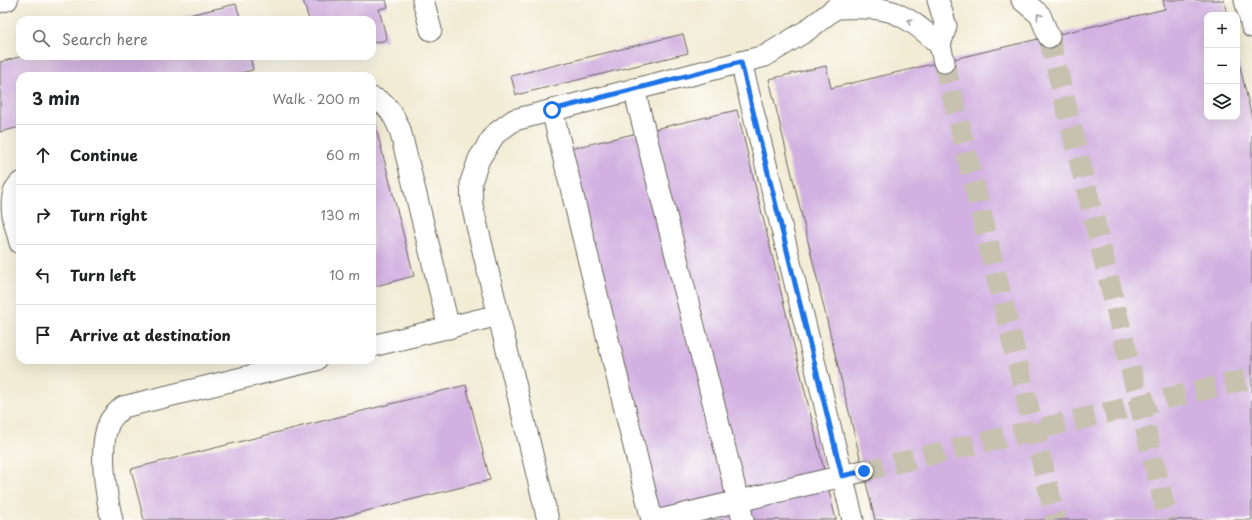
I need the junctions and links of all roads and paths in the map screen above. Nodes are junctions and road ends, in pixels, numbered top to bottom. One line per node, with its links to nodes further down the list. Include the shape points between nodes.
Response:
1 (7, 0): 6 (lane)
2 (423, 0): 9 (lane)
3 (938, 0): 7 (lane, one-way to 7, via 946,26 942,53 919,27 903,16 889,11)
4 (1022, 0): 10 (lane, one-way to 4, via 1040,15)
5 (1245, 0): 8 (lane)
6 (0, 2)
7 (841, 4): 11 (lane, via 806,31 765,56)
8 (1252, 27)
9 (431, 30)
10 (1049, 37)
11 (741, 62): 12 (lane); 22 (lane)
12 (634, 89): 14 (lane); 23 (lane)
13 (376, 99): 18 (lane, via 395,117 400,130)
14 (552, 110): 17 (lane, via 514,120 495,134 479,159 471,182 472,205); 26 (lane)
15 (16, 190): 16 (lane, via 12,210)
16 (16, 226)
17 (499, 315): 18 (lane); 25 (lane)
18 (449, 328): 19 (lane)
19 (376, 345)
20 (300, 364): 24 (lane, via 123,407 109,423 104,450 107,499)
21 (864, 471): 22 (lane)
22 (842, 476): 23 (lane); 28 (lane)
23 (741, 510): 27 (lane)
24 (112, 520)
25 (548, 520)
26 (652, 520)
27 (660, 520)
28 (853, 520)

